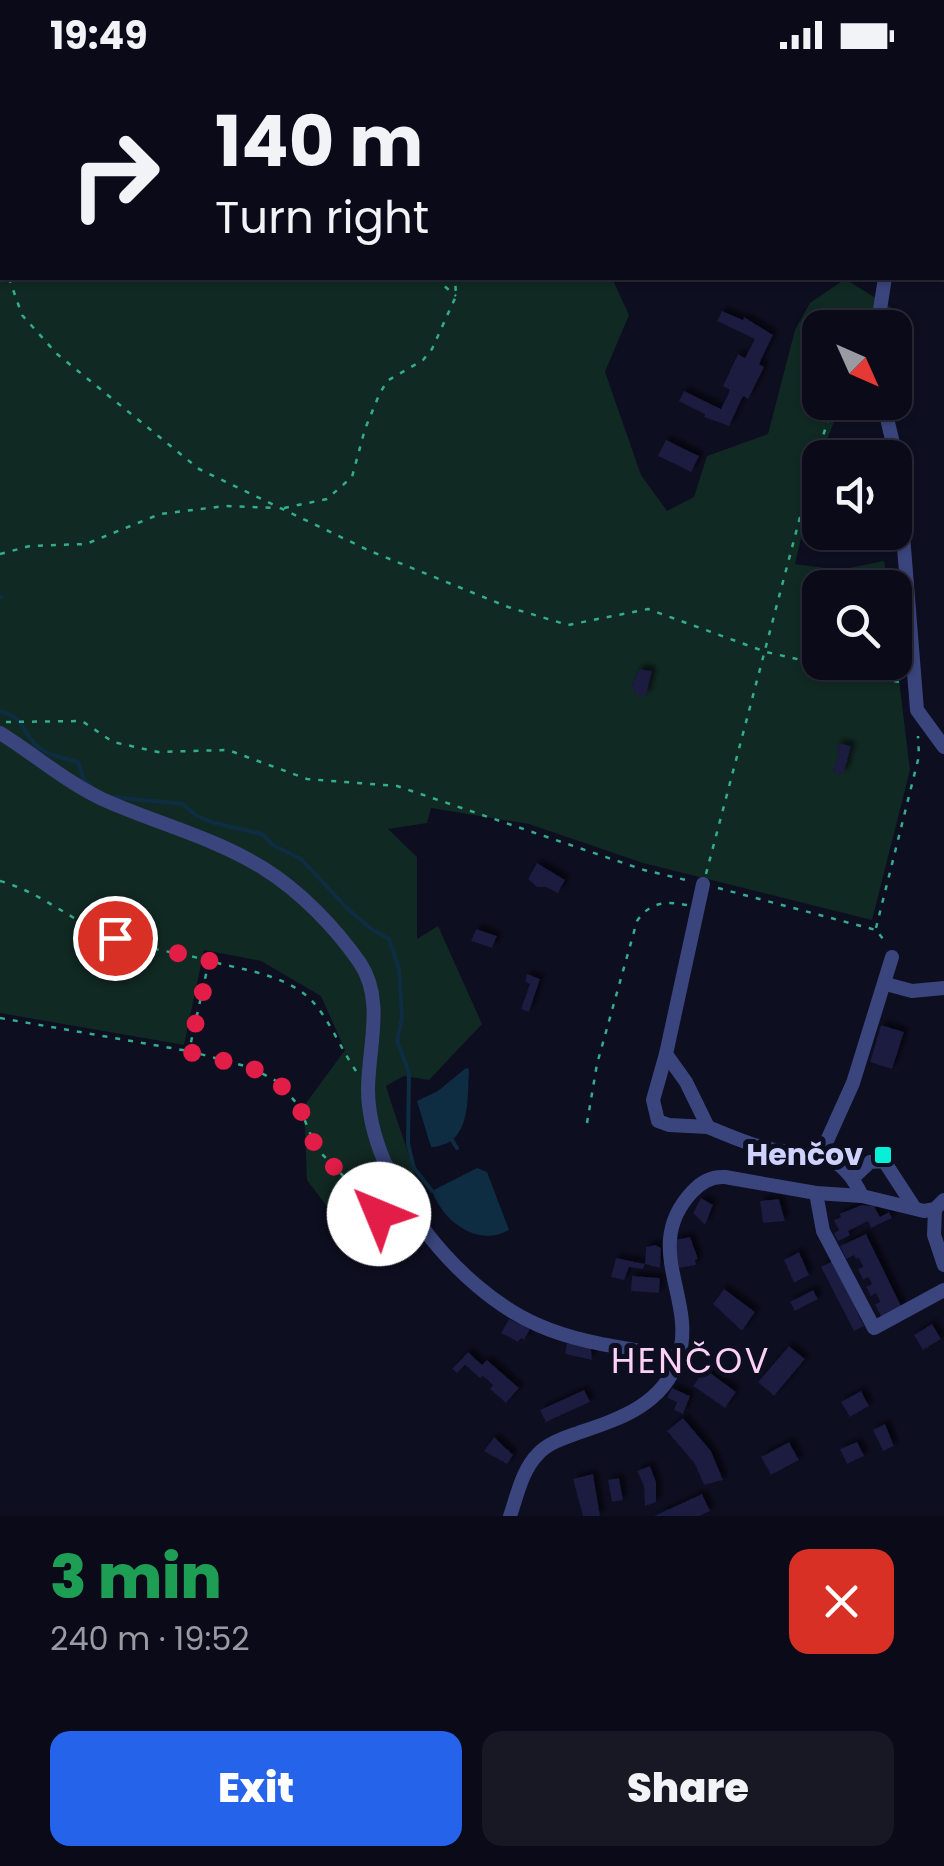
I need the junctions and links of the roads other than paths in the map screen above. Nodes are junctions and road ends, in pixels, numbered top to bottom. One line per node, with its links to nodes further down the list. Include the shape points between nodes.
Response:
1 (885, 280): 2 (street)
2 (881, 310)
3 (887, 420): 5 (street, via 905,534 917,710)
4 (0, 733): 20 (street, via 98,797 224,848 294,891 334,930 368,981 375,1143 416,1219 485,1292 538,1325)
5 (944, 747)
6 (704, 884): 10 (street)
7 (892, 957): 8 (street)
8 (886, 984): 9 (street, via 912,991); 12 (street)
9 (944, 988)
10 (666, 1054): 11 (street); 11 (street, via 653,1100 658,1121)
11 (708, 1127): 12 (street, via 765,1148)
12 (821, 1154): 13 (street)
13 (853, 1178): 15 (street); 17 (street, via 870,1162 884,1161)
14 (816, 1192): 15 (street); 19 (street, via 823,1231 874,1328); 20 (street, via 717,1176 681,1204 668,1245 682,1337)
15 (862, 1196): 17 (street)
16 (939, 1205): 17 (street, via 924,1212); 18 (street, via 934,1236)
17 (914, 1207)
18 (944, 1265)
19 (944, 1290)
20 (678, 1358): 21 (street, via 646,1404 536,1455)
21 (510, 1516)

